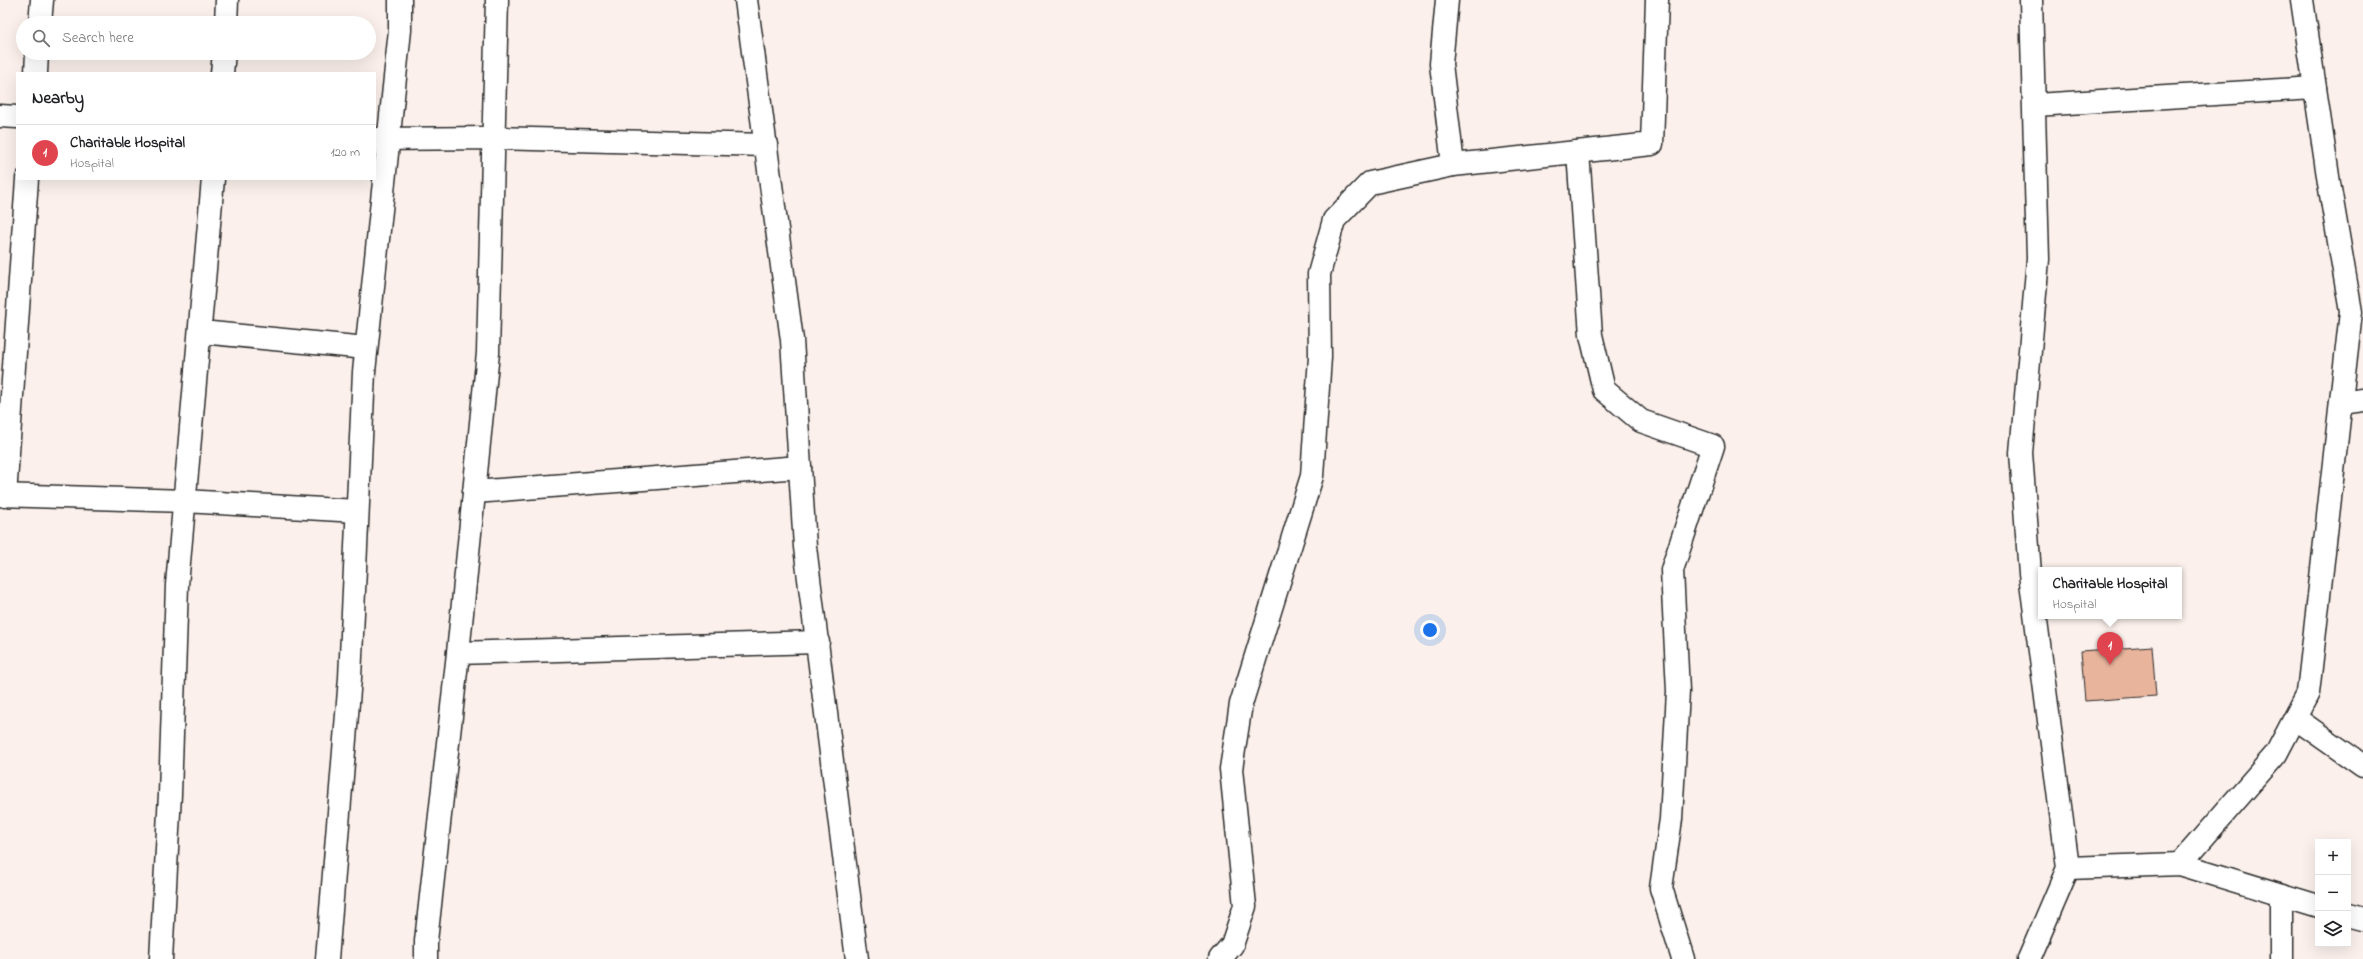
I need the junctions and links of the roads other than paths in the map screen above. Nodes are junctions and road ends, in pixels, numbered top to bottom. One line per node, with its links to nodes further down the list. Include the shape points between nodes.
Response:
1 (42, 0): 10 (street)
2 (227, 0): 11 (street)
3 (400, 0): 21 (street, via 400,30)
4 (497, 0): 20 (street)
5 (746, 0): 22 (street)
6 (1447, 0): 24 (street, via 1441,64)
7 (1657, 0): 23 (street, via 1652,144)
8 (2032, 0): 17 (street)
9 (2302, 0): 16 (street)
10 (41, 16)
11 (226, 16)
12 (37, 60): 14 (street)
13 (223, 60): 15 (street)
14 (36, 72)
15 (222, 72)
16 (2315, 88): 17 (street); 30 (street, via 2351,312)
17 (2035, 105): 41 (street, via 2038,259 2022,453 2030,574)
18 (0, 116): 19 (street)
19 (16, 116)
20 (493, 138): 21 (street); 22 (street); 32 (street, via 488,353)
21 (382, 139): 28 (street)
22 (766, 145): 31 (street, via 792,340)
23 (1578, 152): 24 (street); 51 (street, via 1591,335 1604,390 1641,421 1713,446 1672,570 1678,691 1671,819 1661,888)
24 (1453, 165): 50 (street, via 1370,183 1334,220 1319,274 1320,357 1312,476 1241,704 1231,769 1245,906 1232,946)
25 (27, 180): 33 (street)
26 (213, 180): 27 (street)
27 (201, 332): 28 (street); 34 (street)
28 (366, 348): 35 (street)
29 (2363, 400): 30 (street)
30 (2341, 402): 38 (street, via 2308,693)
31 (800, 467): 32 (street); 36 (street, via 805,547)
32 (474, 492): 37 (street)
33 (3, 496): 34 (street)
34 (185, 501): 35 (street); 46 (street, via 177,585)
35 (357, 512): 47 (street, via 350,678)
36 (818, 642): 37 (street); 49 (street)
37 (458, 653): 48 (street)
38 (2295, 718): 39 (street); 40 (street, via 2276,754)
39 (2363, 766)
40 (2180, 864): 41 (street); 42 (street)
41 (2068, 868): 52 (street)
42 (2281, 895): 43 (street); 53 (street)
43 (2315, 905)
44 (2351, 916): 45 (street)
45 (2363, 919)
46 (161, 959)
47 (327, 959)
48 (426, 959)
49 (857, 959)
50 (1220, 959)
51 (1683, 959)
52 (2029, 959)
53 (2281, 959)

